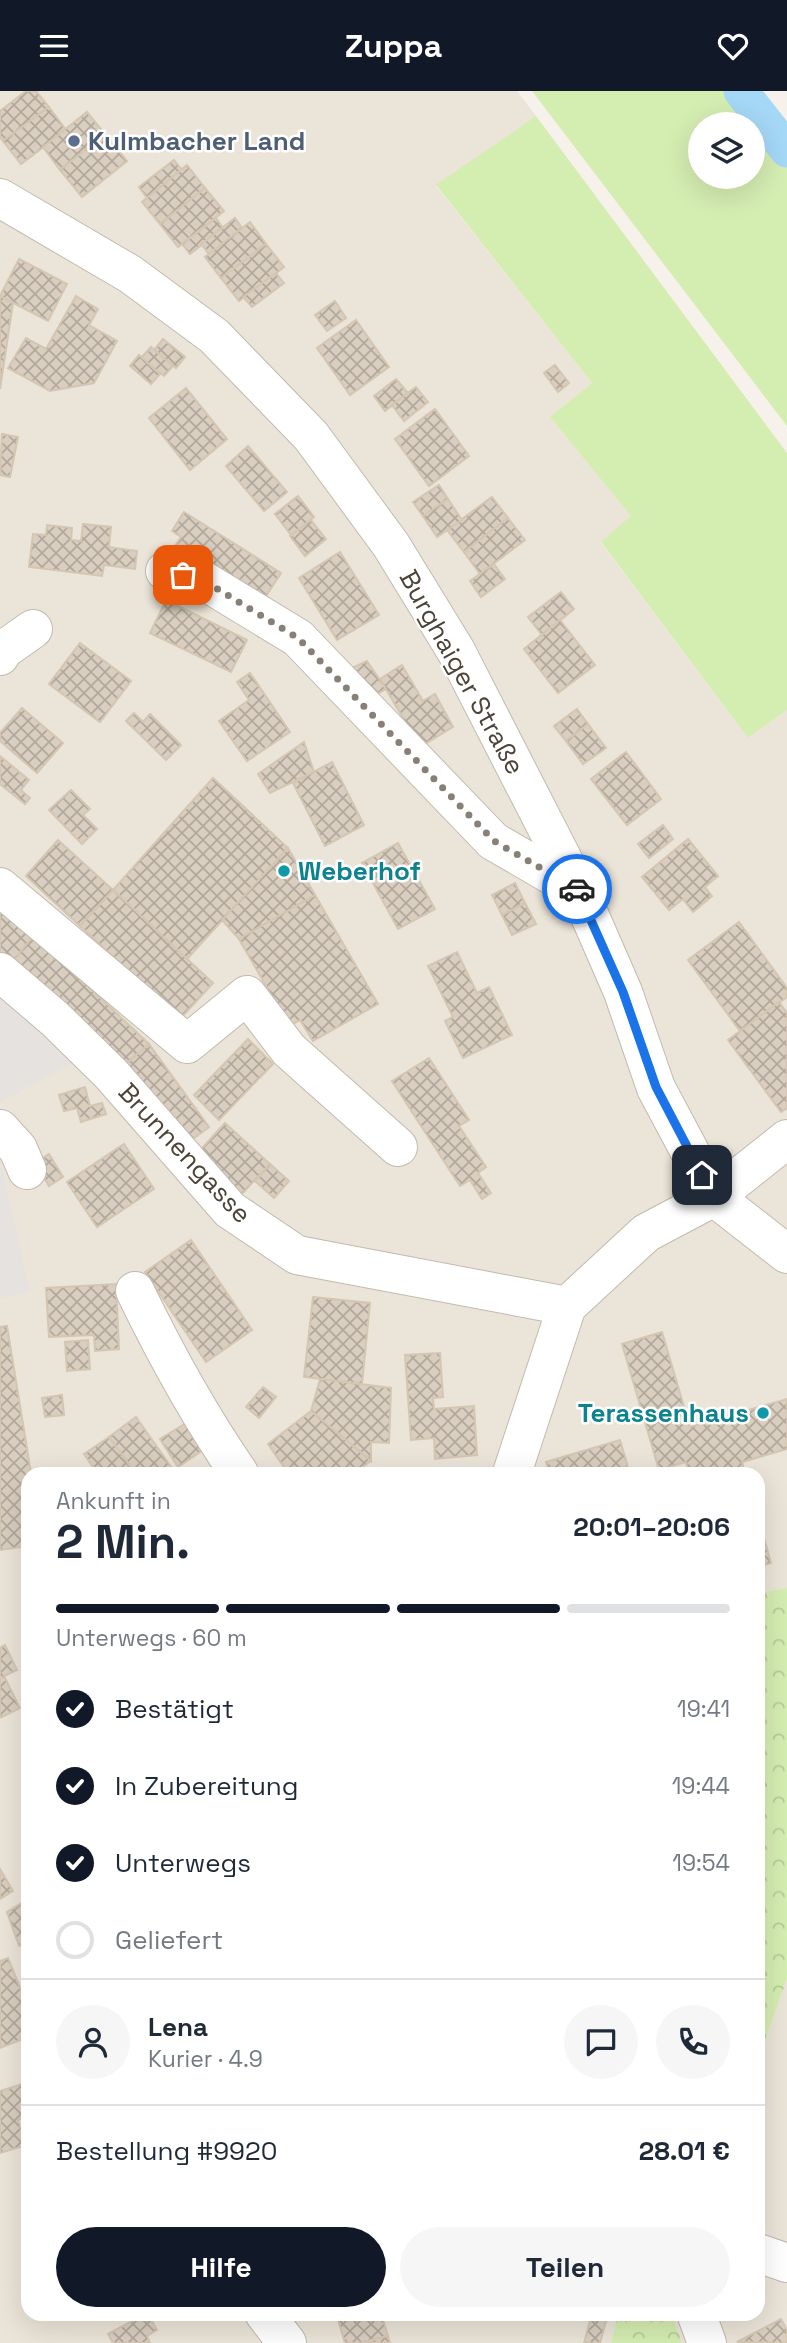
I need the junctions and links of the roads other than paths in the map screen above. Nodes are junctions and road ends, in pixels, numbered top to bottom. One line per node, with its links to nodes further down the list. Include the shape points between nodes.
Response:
1 (0, 198): 6 (street, Burghaiger Straße, via 130,274 214,336 311,436 391,545 456,651)
2 (166, 571): 6 (street, via 201,579 298,638 494,841)
3 (33, 629): 4 (street)
4 (0, 656)
5 (0, 887): 10 (street, via 187,1044 247,995 289,1050)
6 (579, 891): 12 (street, Burghaiger Straße, via 623,992 656,1087)
7 (0, 972): 15 (street, Brunnengasse, via 111,1074 230,1210 297,1255)
8 (0, 1129): 11 (street, via 18,1149)
9 (787, 1139): 12 (street)
10 (398, 1147)
11 (27, 1170)
12 (714, 1197): 13 (street, Burghaiger Straße); 15 (street, via 646,1233)
13 (787, 1254)
14 (135, 1291): 16 (street, via 183,1384)
15 (567, 1306): 17 (street)
16 (235, 1467)
17 (514, 1467)
18 (765, 2255): 19 (street)
19 (787, 2263)
20 (270, 2321): 22 (street)
21 (699, 2321): 23 (street)
22 (287, 2343)
23 (707, 2343)

